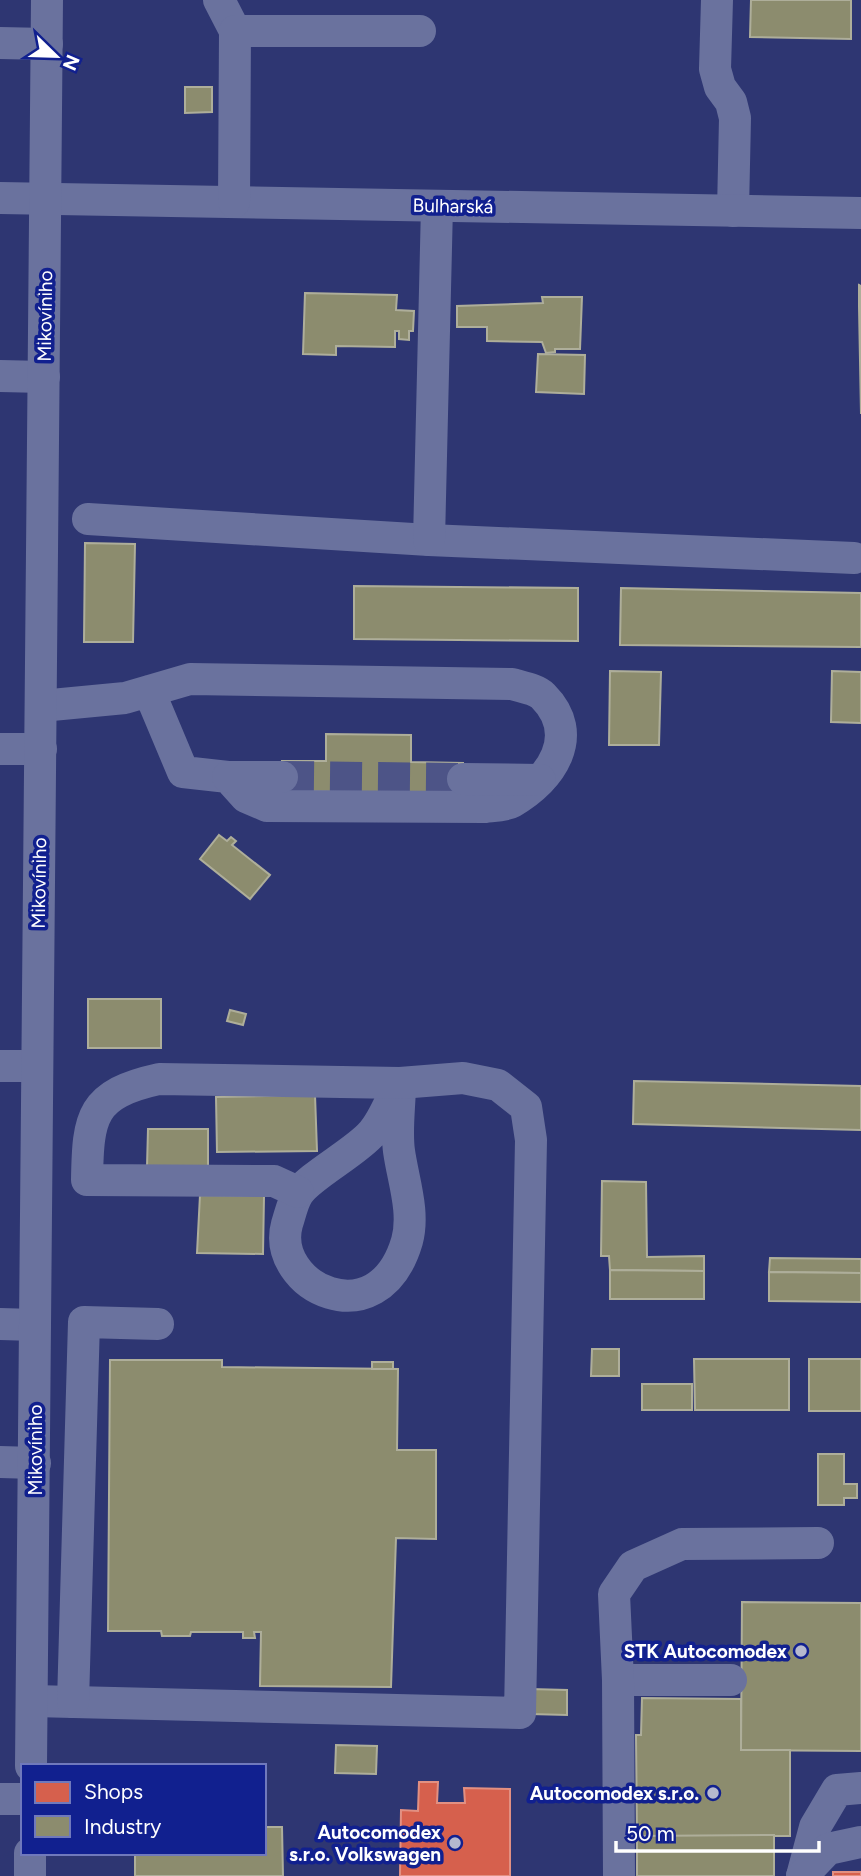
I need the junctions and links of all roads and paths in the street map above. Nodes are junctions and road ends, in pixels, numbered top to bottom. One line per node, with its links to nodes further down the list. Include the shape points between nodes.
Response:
1 (47, 0): 8 (street, Mikovíniho)
2 (219, 0): 5 (street)
3 (717, 0): 9 (street, via 715,69)
4 (733, 0): 9 (street)
5 (235, 31): 6 (street); 12 (street)
6 (420, 31)
7 (0, 43): 8 (street)
8 (47, 44): 11 (street, Mikovíniho)
9 (731, 102): 14 (street, via 735,118)
10 (0, 198): 11 (street, Bulharská)
11 (46, 199): 12 (street, Bulharská); 17 (street, Mikovíniho)
12 (234, 202): 13 (street, Bulharská)
13 (437, 206): 14 (street, Bulharská); 19 (street)
14 (733, 211): 15 (street, Bulharská)
15 (861, 213)
16 (0, 376): 17 (street)
17 (44, 377): 22 (street, Mikovíniho)
18 (88, 519): 19 (street)
19 (429, 540): 20 (street)
20 (854, 558)
21 (149, 691): 22 (street, via 125,698); 25 (street, via 183,772); 28 (street, via 190,679 512,684 542,694 560,722 559,754)
22 (41, 706): 24 (street, Mikovíniho)
23 (0, 749): 24 (street)
24 (41, 749): 30 (street, Mikovíniho)
25 (228, 777): 26 (street); 28 (street, via 246,797 267,806 485,807 510,803)
26 (282, 777)
27 (463, 779): 28 (street)
28 (540, 780)
29 (0, 1066): 30 (street)
30 (36, 1066): 35 (street, Mikovíniho)
31 (400, 1083): 32 (street, via 373,1133); 32 (street, via 399,1149 409,1199 407,1239 393,1271 370,1293 342,1297 312,1285 290,1260 286,1227); 32 (street, via 159,1079 125,1086 102,1104 88,1134 87,1180 274,1181); 42 (street, via 463,1078 498,1085 526,1107 531,1140 520,1713)
32 (298, 1192)
33 (0, 1324): 35 (street)
34 (158, 1324): 42 (street, via 84,1322)
35 (35, 1325): 37 (street, Mikovíniho)
36 (0, 1462): 37 (street)
37 (34, 1463): 41 (street, Mikovíniho)
38 (818, 1542): 39 (street, via 682,1544 633,1566 614,1594)
39 (618, 1680): 40 (street); 50 (street)
40 (731, 1680)
41 (33, 1701): 42 (street); 43 (street, Mikovíniho)
42 (73, 1702)
43 (31, 1764)
44 (861, 1788): 51 (street, via 837,1790 815,1827)
45 (0, 1799): 46 (street)
46 (21, 1799)
47 (861, 1842): 51 (street, via 828,1849)
48 (30, 1855): 49 (street)
49 (30, 1876)
50 (619, 1876)
51 (802, 1876)

